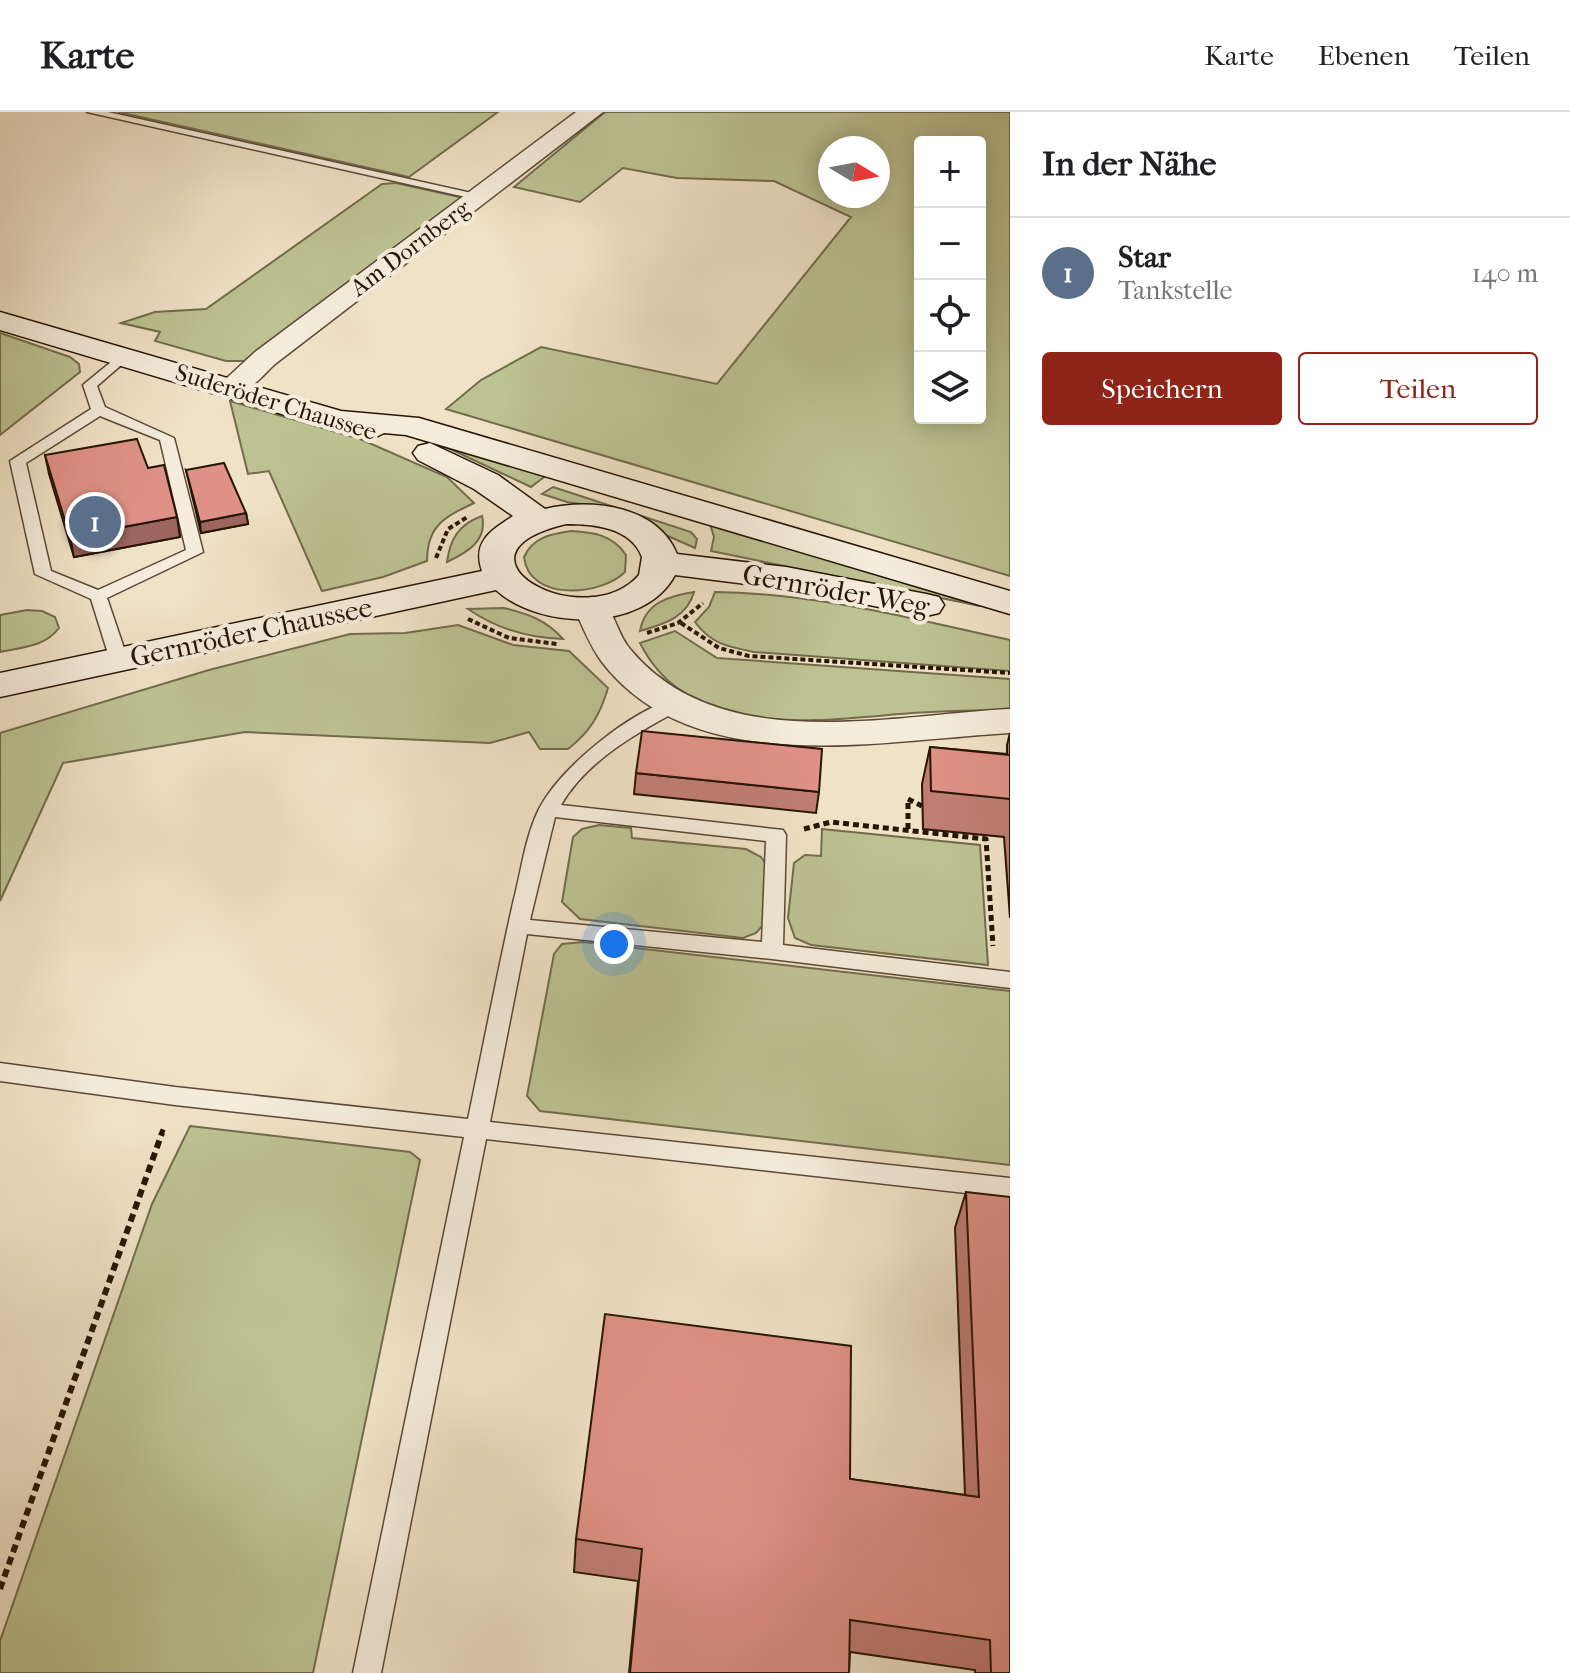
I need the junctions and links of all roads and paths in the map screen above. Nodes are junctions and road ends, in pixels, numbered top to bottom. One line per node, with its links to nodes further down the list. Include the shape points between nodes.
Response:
1 (93, 112): 3 (lane)
2 (591, 112): 3 (street, Am Dornberg)
3 (479, 196): 6 (street, Am Dornberg)
4 (0, 321): 5 (street, Suderöder Chaussee)
5 (122, 357): 6 (street, Suderöder Chaussee); 7 (lane, via 90,385)
6 (232, 387): 8 (street, Suderöder Chaussee)
7 (99, 410): 14 (lane, via 18,461 43,574); 14 (lane, via 167,438 195,552)
8 (341, 421): 10 (street, Suderöder Chaussee, via 422,449 483,479); 15 (street, via 408,425)
9 (480, 512): 12 (path, via 448,529 435,556)
10 (536, 519): 11 (street, via 576,514 615,519 646,535); 13 (street, via 510,533 498,547 495,562)
11 (661, 563): 16 (street, via 655,580 638,595); 19 (street, Gernröder Weg, via 786,578)
12 (439, 567)
13 (502, 578): 16 (street, via 518,593 543,604); 21 (street, Gernröder Chaussee)
14 (98, 596): 21 (lane)
15 (1010, 603)
16 (592, 608): 24 (street, via 618,658)
17 (464, 617): 20 (path, via 509,638)
18 (681, 623): 22 (path, via 719,648 749,656)
19 (1010, 623)
20 (559, 644)
21 (119, 660): 23 (street, Gernröder Chaussee)
22 (1010, 673)
23 (0, 685)
24 (675, 705): 25 (street, via 713,721 806,736 954,721); 27 (lane, via 632,726 573,777)
25 (1010, 721)
26 (922, 806): 28 (path, via 908,799)
27 (548, 810): 29 (lane); 30 (lane)
28 (908, 829): 29 (path, via 831,822); 32 (path, via 986,839)
29 (776, 835): 31 (lane)
30 (518, 926): 31 (lane); 35 (lane)
31 (772, 951): 32 (lane)
32 (1002, 979)
33 (0, 1072): 34 (lane)
34 (175, 1096): 35 (lane); 37 (path)
35 (479, 1130): 36 (lane); 38 (lane)
36 (1010, 1188)
37 (0, 1589)
38 (367, 1673)

